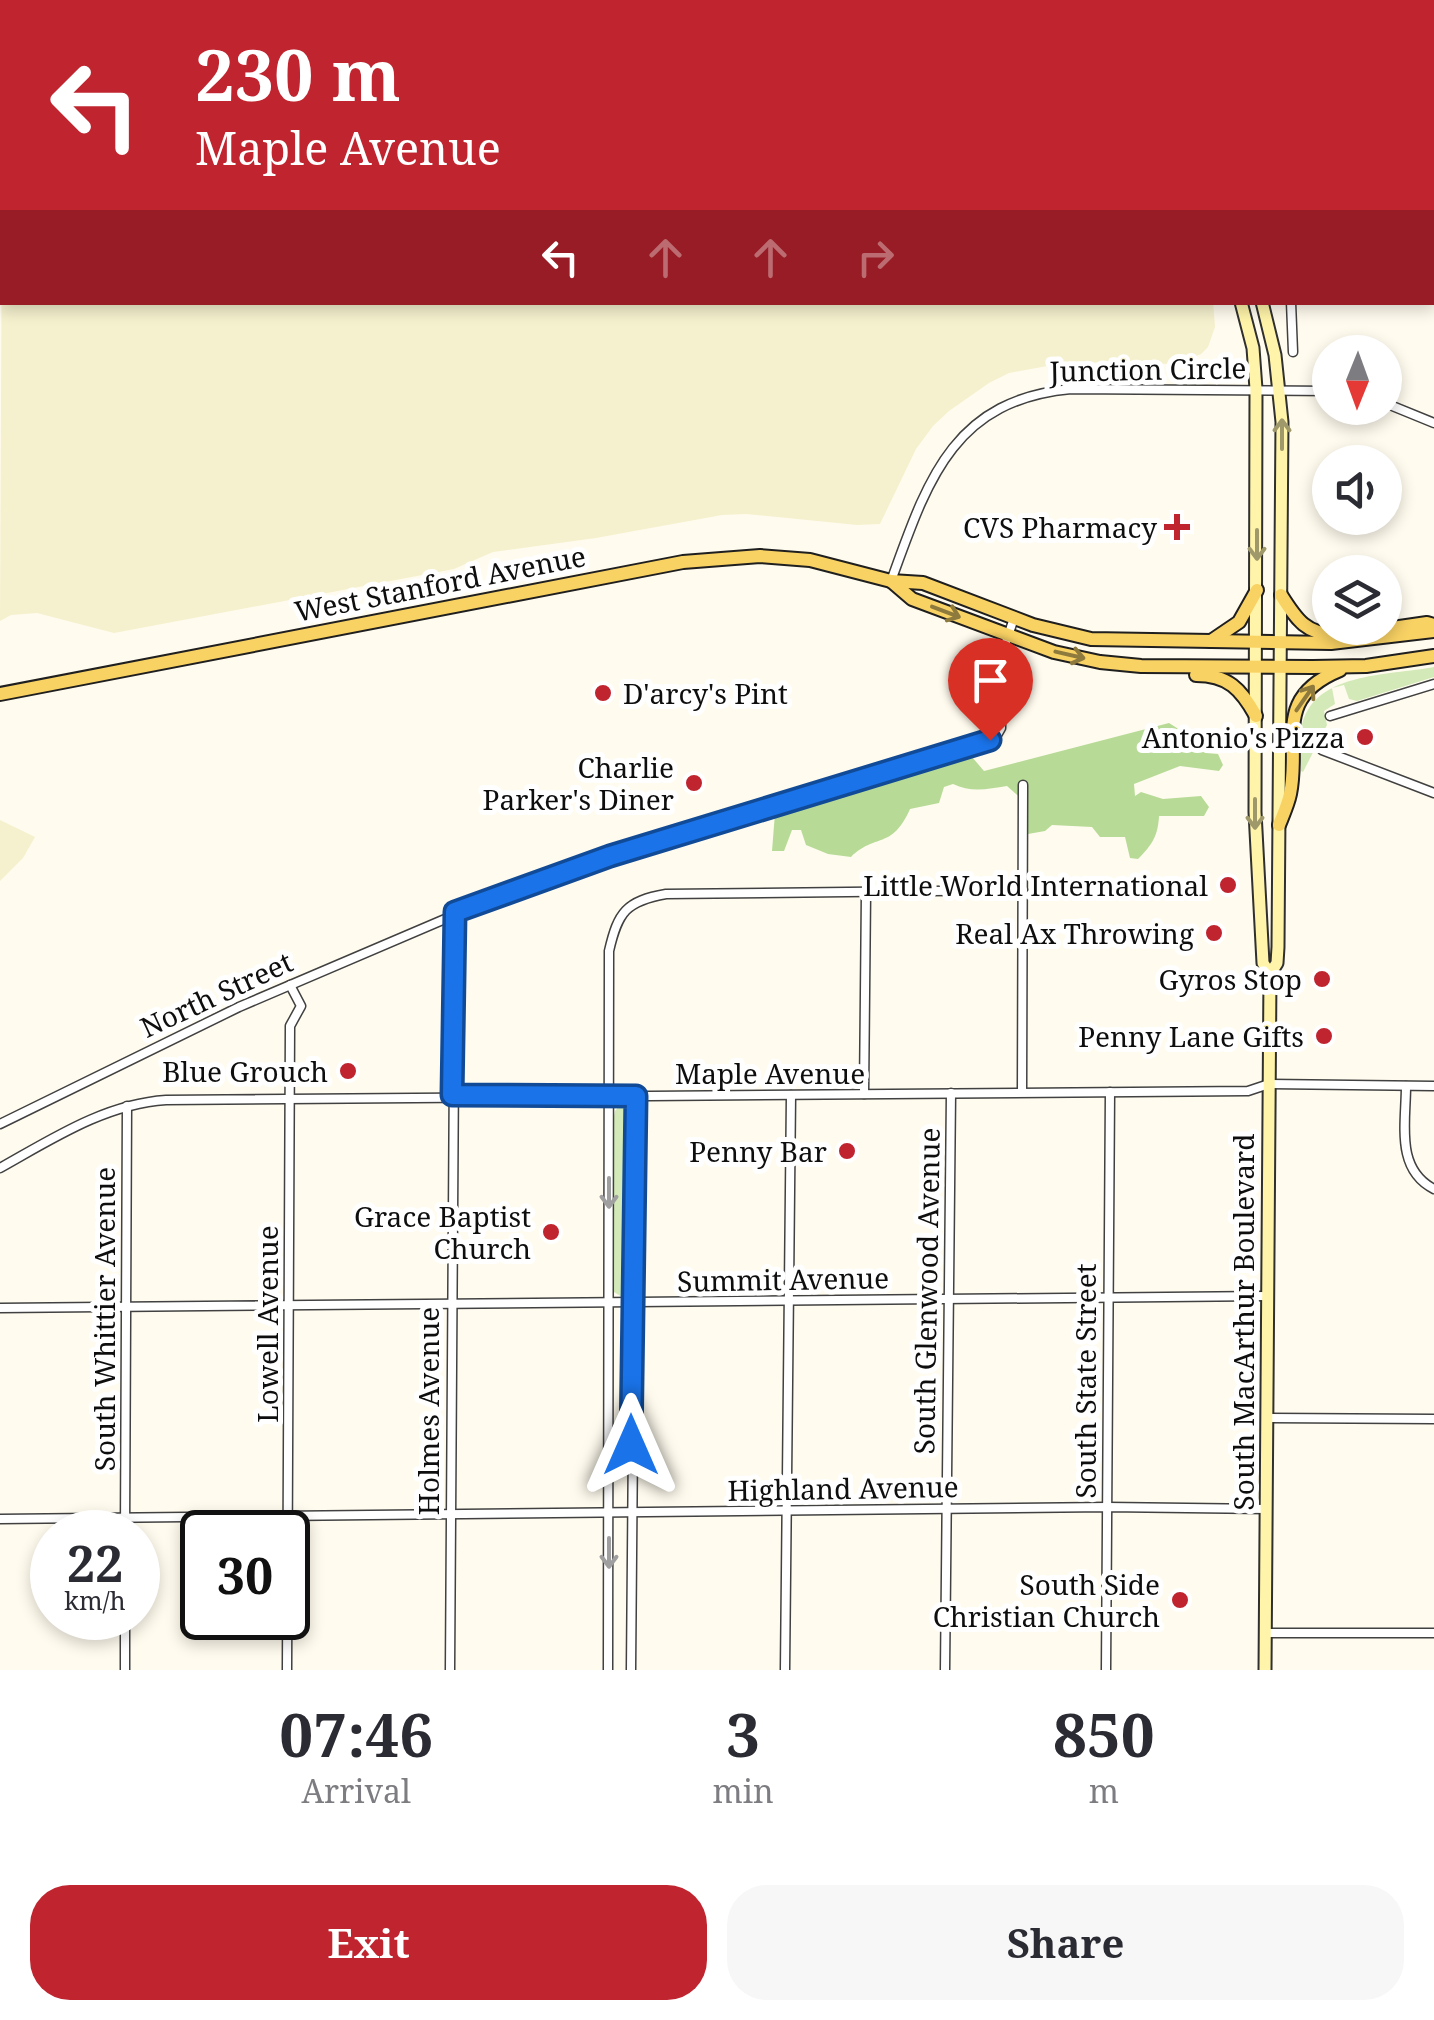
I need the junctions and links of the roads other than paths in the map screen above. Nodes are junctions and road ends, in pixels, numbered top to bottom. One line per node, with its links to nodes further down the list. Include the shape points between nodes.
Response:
1 (1242, 305): 5 (main road, South MacArthur Boulevard)
2 (1263, 305): 6 (main road, South MacArthur Boulevard)
3 (1292, 305): 4 (street)
4 (1293, 352)
5 (1256, 390): 6 (street, Junction Circle); 10 (street, Junction Circle, via 1071,389 995,410 939,464); 11 (main road, South MacArthur Boulevard, one-way to 11)
6 (1280, 390): 7 (street, Junction Circle); 12 (main road, South MacArthur Boulevard, one-way to 6)
7 (1312, 391)
8 (1402, 410): 9 (street)
9 (1434, 422)
10 (890, 580): 13 (main road, West Stanford Avenue, via 923,584); 15 (main road, West Stanford Avenue, one-way to 15, via 912,599); 25 (main road, West Stanford Avenue, via 810,560 700,559)
11 (1256, 590): 16 (main road, via 1239,622); 17 (main road, South MacArthur Boulevard)
12 (1281, 595): 14 (main road, via 1298,620 1320,634); 18 (main road, South MacArthur Boulevard)
13 (1014, 618): 15 (street, North Street); 16 (main road, West Stanford Avenue, via 1091,639)
14 (1434, 628): 18 (main road, West Stanford Avenue, via 1363,641)
15 (1008, 636): 20 (main road, West Stanford Avenue, one-way to 20, via 1079,658); 34 (street, North Street, via 1000,668 1001,728 990,740 610,856)
16 (1209, 642): 17 (main road, West Stanford Avenue)
17 (1256, 642): 18 (main road, West Stanford Avenue); 22 (main road, South MacArthur Boulevard)
18 (1280, 643): 23 (main road, South MacArthur Boulevard)
19 (1434, 656): 21 (main road)
20 (1141, 666): 22 (main road, West Stanford Avenue); 26 (main road, via 1155,674 1220,677 1240,690)
21 (1362, 666): 23 (main road, West Stanford Avenue); 31 (main road, one-way to 21, via 1290,794 1297,707 1317,682)
22 (1256, 667): 23 (main road, West Stanford Avenue); 26 (main road, South MacArthur Boulevard)
23 (1280, 667): 31 (main road, South MacArthur Boulevard)
24 (1434, 684): 27 (street)
25 (0, 694)
26 (1256, 716): 35 (main road, South MacArthur Boulevard, one-way to 35, via 1256,837 1263,963)
27 (1330, 716)
28 (1322, 750): 30 (street)
29 (1023, 785): 32 (street)
30 (1434, 793)
31 (1279, 825): 35 (main road, South MacArthur Boulevard, via 1277,962)
32 (1023, 890): 33 (street); 40 (street)
33 (866, 893): 43 (street); 47 (street, via 666,894 635,902 620,916 608,952)
34 (455, 912): 36 (street, North Street); 44 (street, Holmes Avenue)
35 (1270, 974): 37 (main road, South MacArthur Boulevard)
36 (290, 984): 46 (street, Lowell Avenue, via 301,1006 290,1026); 50 (street, North Street)
37 (1269, 1084): 38 (street, Maple Avenue); 41 (street, Maple Avenue, via 1248,1091); 53 (main road, South MacArthur Boulevard)
38 (1406, 1086): 39 (street, Maple Avenue); 52 (street, via 1408,1160)
39 (1434, 1086)
40 (1022, 1092): 41 (street, Maple Avenue); 42 (street, Maple Avenue)
41 (1110, 1092): 54 (street, South State Street)
42 (951, 1093): 43 (street, Maple Avenue); 55 (street, South Glenwood Avenue)
43 (864, 1094): 45 (street, Maple Avenue)
44 (452, 1095): 46 (street, Maple Avenue); 47 (street, Maple Avenue); 59 (street, Holmes Avenue)
45 (791, 1095): 48 (street, Maple Avenue); 56 (street)
46 (290, 1096): 49 (street, Maple Avenue); 61 (street, Lowell Avenue)
47 (609, 1096): 48 (street, Maple Avenue); 57 (street, one-way to 57)
48 (636, 1096): 58 (street)
49 (127, 1106): 51 (street, Maple Avenue); 60 (street, South Whittier Avenue)
50 (0, 1124)
51 (0, 1168)
52 (1434, 1189)
53 (1267, 1296): 54 (street, Summit Avenue); 63 (main road, South MacArthur Boulevard)
54 (1108, 1299): 55 (street, Summit Avenue); 65 (street, South State Street)
55 (948, 1300): 56 (street, Summit Avenue); 69 (street, South Glenwood Avenue)
56 (788, 1302): 58 (street, Summit Avenue); 70 (street)
57 (609, 1303): 58 (street, Summit Avenue); 59 (street, Summit Avenue); 71 (street)
58 (632, 1303): 72 (street)
59 (451, 1305): 61 (street, Summit Avenue); 73 (street, Holmes Avenue)
60 (127, 1306): 61 (street, Summit Avenue); 62 (street, Summit Avenue); 67 (street, South Whittier Avenue)
61 (289, 1306): 68 (street, Lowell Avenue)
62 (0, 1308)
63 (1266, 1418): 64 (street); 66 (main road, South MacArthur Boulevard)
64 (1434, 1419)
65 (1107, 1507): 66 (street, Highland Avenue); 69 (street, Highland Avenue); 88 (street, South State Street)
66 (1266, 1509): 77 (main road, South MacArthur Boulevard)
67 (125, 1510)
68 (289, 1510)
69 (946, 1510): 70 (street, Highland Avenue); 87 (street, South Glenwood Avenue)
70 (786, 1511): 72 (street, Highland Avenue); 86 (street)
71 (609, 1513): 72 (street, Highland Avenue); 73 (street, Highland Avenue); 84 (street, one-way to 84)
72 (630, 1513): 85 (street)
73 (450, 1515): 74 (street, Highland Avenue); 83 (street, Holmes Avenue)
74 (310, 1516)
75 (0, 1518): 76 (street, Highland Avenue)
76 (30, 1518)
77 (1265, 1632): 78 (street); 89 (main road, South MacArthur Boulevard)
78 (1434, 1634)
79 (125, 1640): 81 (street)
80 (287, 1640): 82 (street, Lowell Avenue)
81 (124, 1670)
82 (287, 1670)
83 (450, 1670)
84 (608, 1670)
85 (631, 1670)
86 (786, 1670)
87 (945, 1670)
88 (1106, 1670)
89 (1265, 1670)

